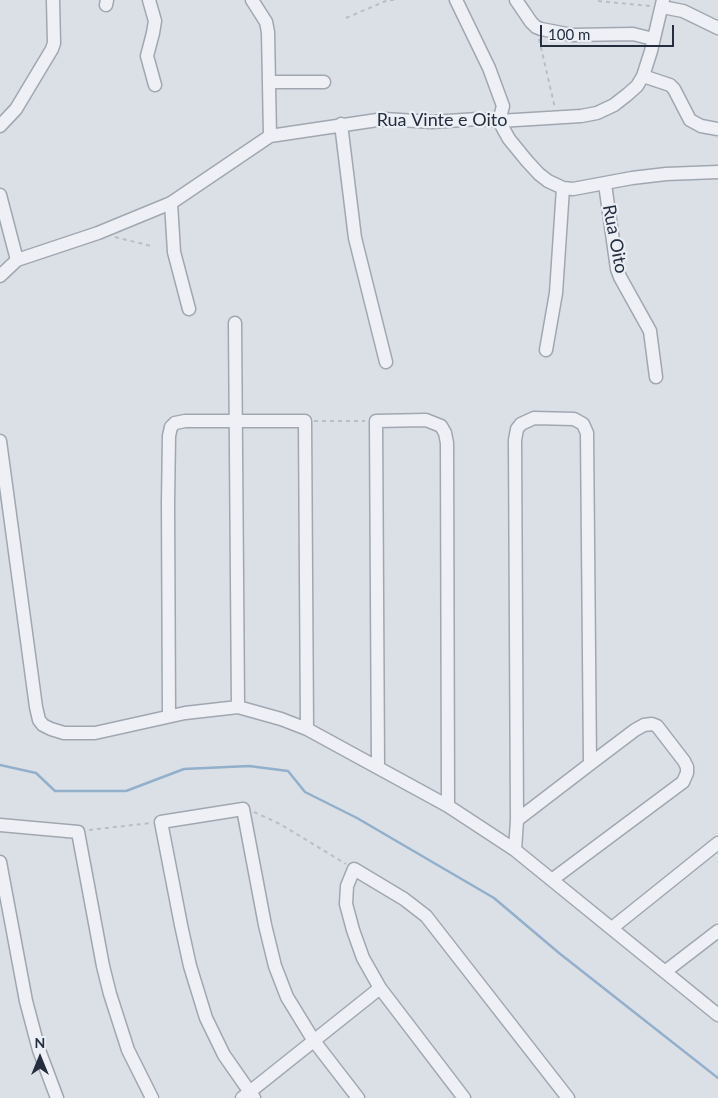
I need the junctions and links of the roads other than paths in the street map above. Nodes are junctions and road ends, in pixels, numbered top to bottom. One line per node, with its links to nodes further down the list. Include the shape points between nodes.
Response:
1 (53, 0): 15 (street, via 52,49 16,109)
2 (149, 0): 12 (street, via 155,21 147,56)
3 (252, 0): 10 (street, via 266,22)
4 (456, 0): 13 (street, via 489,68 503,106)
5 (516, 0): 8 (street, via 536,27 572,35 633,34)
6 (663, 3): 7 (street); 8 (street, Rua Vinte e Oito)
7 (718, 28)
8 (653, 38): 9 (street, Rua Vinte e Oito)
9 (643, 76): 13 (street, Rua Vinte e Oito, via 637,86 614,105 597,113); 16 (street, via 670,85 690,120)
10 (269, 82): 11 (street); 17 (street)
11 (324, 82)
12 (155, 85)
13 (499, 121): 14 (street, Rua Vinte e Oito, via 384,119); 20 (street, via 509,139 539,174)
14 (342, 124): 17 (street, Rua Vinte e Oito); 28 (street, via 355,238)
15 (0, 126)
16 (718, 129)
17 (270, 136): 22 (street, Rua Vinte e Oito)
18 (718, 172): 19 (street, via 666,174)
19 (605, 184): 20 (street); 29 (street, Rua Oito, via 617,269 650,331)
20 (563, 188): 27 (street, via 556,293)
21 (0, 195): 23 (street)
22 (171, 203): 23 (street, Rua Vinte e Oito, via 98,233); 25 (street, via 174,252)
23 (17, 260): 24 (street)
24 (0, 276)
25 (189, 309)
26 (236, 323): 30 (street)
27 (546, 350)
28 (386, 362)
29 (656, 376)
30 (236, 421): 32 (street); 33 (street, via 185,420 170,430); 34 (street, via 305,421)
31 (0, 441): 33 (street, via 39,720 50,729 76,734 114,730)
32 (238, 707): 33 (street); 34 (street, via 281,718)
33 (169, 716)
34 (307, 729): 36 (street)
35 (590, 764): 38 (street); 38 (street, via 587,433 583,424 574,419 534,418 520,424 516,440); 43 (street, via 639,727 652,724 677,750 687,773 681,784)
36 (378, 767): 37 (street); 37 (street, via 376,421 432,421 441,426 446,437 448,461)
37 (448, 806): 41 (street)
38 (517, 820): 41 (street)
39 (0, 825): 52 (street, via 78,832 110,994 128,1050)
40 (718, 843): 44 (street)
41 (515, 850): 43 (street)
42 (0, 862): 51 (street, via 26,1001 39,1050)
43 (553, 880): 44 (street)
44 (612, 928): 46 (street)
45 (718, 931): 46 (street)
46 (666, 971): 48 (street)
47 (380, 988): 49 (street); 54 (street); 55 (street, via 363,958 348,914 347,886 354,869 426,916)
48 (718, 1014)
49 (314, 1041): 50 (street); 50 (street, via 287,997 275,966 243,809 161,822 184,942 206,1018); 53 (street)
50 (249, 1096)
51 (57, 1098)
52 (152, 1098)
53 (358, 1098)
54 (464, 1098)
55 (568, 1098)

